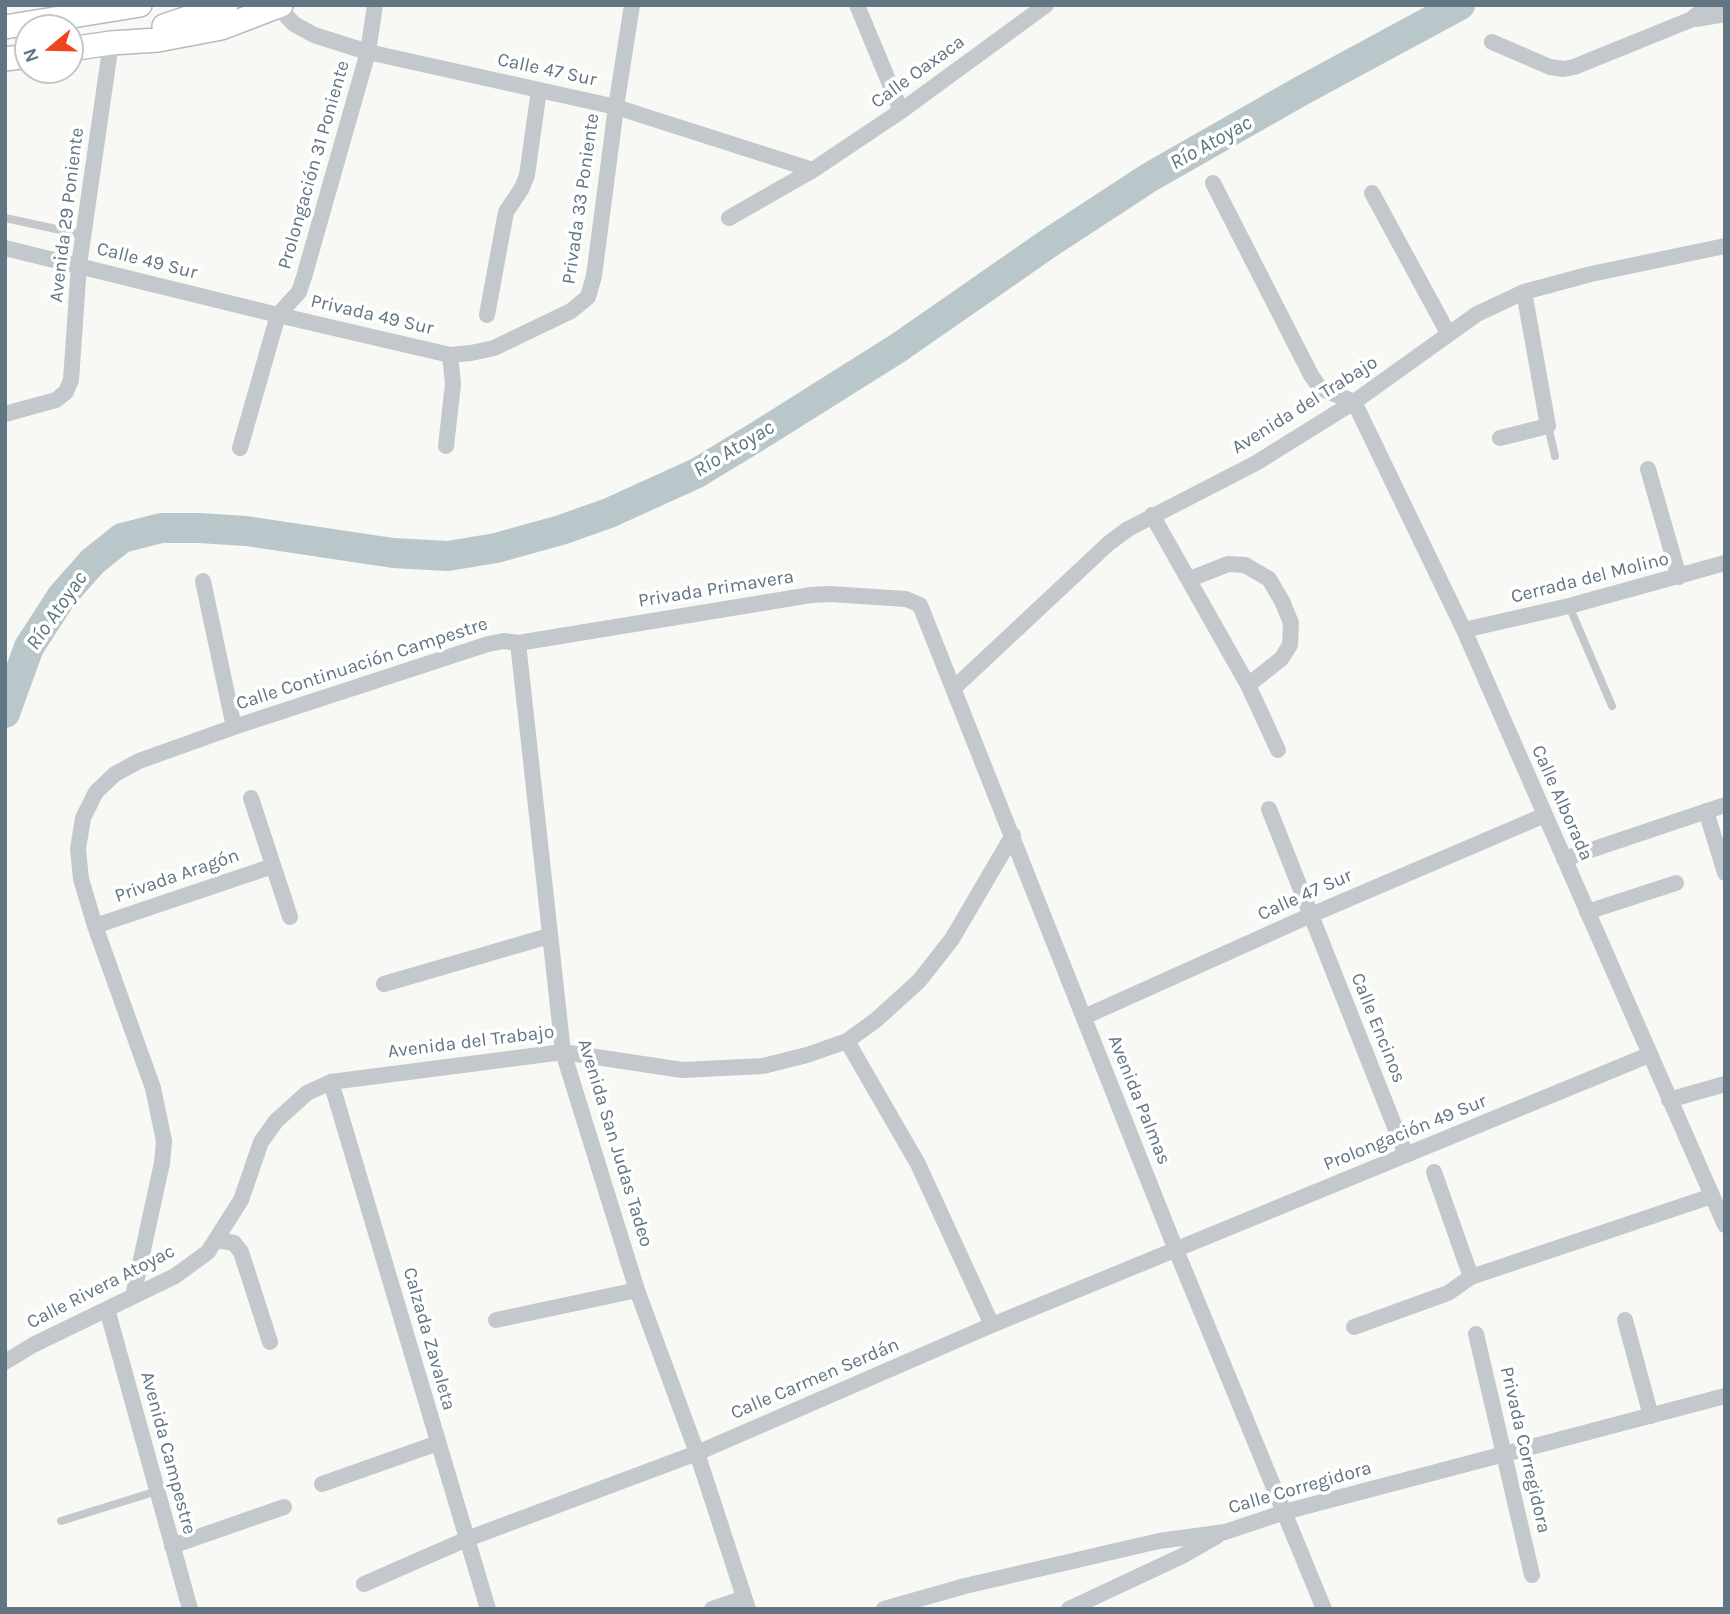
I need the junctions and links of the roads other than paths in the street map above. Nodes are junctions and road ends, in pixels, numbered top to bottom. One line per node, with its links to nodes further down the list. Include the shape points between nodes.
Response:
1 (226, 5): 12 (main road)
2 (375, 5): 15 (street, Prolongación 31 Poniente)
3 (632, 5): 17 (street, Privada 33 Poniente)
4 (856, 5): 18 (street)
5 (1710, 5): 10 (street)
6 (129, 6): 11 (main road)
7 (280, 6): 12 (main road, via 220,29); 15 (street, Calle 47 Sur, via 294,24 314,35)
8 (1042, 7): 18 (street, Calle Oaxaca)
9 (1725, 14): 10 (street)
10 (1690, 20): 13 (street, via 1563,69)
11 (5, 27)
12 (111, 43): 14 (main road); 24 (street, Avenida 29 Poniente)
13 (1492, 43)
14 (84, 47)
15 (368, 52): 16 (street, Calle 47 Sur); 29 (street, Prolongación 31 Poniente, via 299,292)
16 (539, 90): 17 (street, Calle 47 Sur); 30 (street, via 527,175 506,212)
17 (616, 107): 19 (street, Calle 47 Sur); 32 (street, Privada 33 Poniente, via 588,297 571,311 494,348)
18 (901, 111): 19 (street, Calle Oaxaca)
19 (813, 170): 23 (street, Calle Oaxaca)
20 (1213, 183): 34 (street, via 1311,375 1320,388)
21 (1372, 193): 31 (street)
22 (5, 218): 24 (lane)
23 (729, 218)
24 (84, 235): 27 (street, Avenida 29 Poniente)
25 (1725, 246): 28 (street, Avenida del Trabajo)
26 (5, 248): 27 (street, Calle 49 Sur)
27 (79, 265): 29 (street, Calle 49 Sur); 35 (street, Avenida 29 Poniente, via 71,380 56,400)
28 (1524, 292): 31 (street, Avenida del Trabajo); 37 (street)
29 (278, 315): 32 (street, Privada 49 Sur); 40 (street, Prolongación 31 Poniente)
30 (487, 315)
31 (1448, 333): 34 (street, Avenida del Trabajo)
32 (450, 355): 39 (street, Privada 49 Sur, via 453,384)
33 (5, 400): 35 (street)
34 (1354, 402): 43 (street, Avenida del Trabajo, via 1255,463); 50 (street, Calle Alborada)
35 (24, 407): 36 (street)
36 (5, 414)
37 (1548, 426): 38 (street); 41 (lane)
38 (1500, 438)
39 (446, 446)
40 (240, 448)
41 (1555, 456)
42 (1648, 468): 45 (street)
43 (1152, 515): 46 (street); 53 (street, Avenida del Trabajo, via 1109,543)
44 (1725, 563): 45 (street, Cerrada del Molino)
45 (1679, 577): 49 (street, Cerrada del Molino)
46 (1190, 579): 52 (street); 52 (street, via 1228,564 1245,565 1269,579 1282,601 1291,623 1290,645 1281,659)
47 (203, 581): 55 (street, Calle Continuación Campestre)
48 (920, 605): 51 (street, Privada Primavera, via 906,599 811,595); 53 (street, Avenida Palmas)
49 (1569, 606): 50 (street, Cerrada del Molino); 54 (lane)
50 (1464, 629): 61 (street, Calle Alborada)
51 (511, 642): 55 (street, Calle Continuación Campestre, via 475,648); 71 (street, Avenida San Judas Tadeo)
52 (1248, 685): 56 (street)
53 (954, 688): 62 (street, Avenida Palmas)
54 (1612, 706)
55 (234, 727): 70 (street, Calle Continuación Campestre, via 139,761 96,792 83,818 78,849 81,879)
56 (1278, 750)
57 (251, 798): 64 (street)
58 (1725, 805): 60 (street)
59 (1269, 809): 68 (street, Calle Encinos)
60 (1706, 811): 63 (street); 65 (street)
61 (1545, 815): 63 (street, Calle Alborada); 68 (street, Calle 47 Sur)
62 (1013, 835): 73 (street, Avenida Palmas); 74 (street, Avenida del Trabajo, via 952,939 919,981)
63 (1564, 859): 67 (street, Calle Alborada)
64 (273, 866): 69 (street); 70 (street, Privada Aragón)
65 (1725, 873)
66 (1675, 883): 67 (street)
67 (1587, 912): 76 (street, Calle Alborada)
68 (1311, 915): 73 (street, Calle 47 Sur); 80 (street, Calle Encinos)
69 (290, 917)
70 (95, 926): 88 (street, Calle Continuación Campestre, via 153,1088 164,1141)
71 (549, 936): 72 (street); 75 (street, Avenida San Judas Tadeo)
72 (384, 984)
73 (1084, 1017): 85 (street, Avenida Palmas)
74 (847, 1041): 75 (street, Avenida del Trabajo, via 762,1066 714,1070 682,1070); 92 (street, via 918,1164)
75 (563, 1052): 77 (street, Avenida del Trabajo); 87 (street, Avenida San Judas Tadeo)
76 (1649, 1055): 79 (street, Calle Alborada); 80 (street, Prolongación 49 Sur)
77 (331, 1082): 84 (street, Calle Rivera Atoyac, via 307,1093 268,1131 241,1200); 99 (street, Calzada Zavaleta)
78 (1725, 1084): 79 (street)
79 (1669, 1100): 82 (street, Calle Alborada)
80 (1406, 1155): 85 (street, Prolongación 49 Sur)
81 (1434, 1172): 86 (street)
82 (1712, 1196): 83 (street, Calle Alborada); 86 (street)
83 (1725, 1225)
84 (217, 1240): 88 (street, Calle Rivera Atoyac, via 195,1264); 95 (street, via 234,1242 241,1252)
85 (1176, 1250): 92 (street, Calle Carmen Serdán); 105 (street, Avenida Palmas)
86 (1471, 1277): 93 (street, via 1448,1293)
87 (637, 1290): 90 (street); 100 (street, Avenida San Judas Tadeo)
88 (133, 1296): 89 (street, Calle Rivera Atoyac)
89 (107, 1309): 96 (street, Calle Rivera Atoyac); 103 (street, Avenida Campestre)
90 (496, 1320)
91 (1625, 1320): 98 (street)
92 (992, 1325): 100 (street, Calle Carmen Serdán)
93 (1354, 1327)
94 (1476, 1335): 101 (street, Privada Corregidora)
95 (270, 1342)
96 (5, 1362)
97 (1725, 1396): 98 (street, Calle Corregidora)
98 (1651, 1416): 101 (street, Calle Corregidora)
99 (438, 1443): 102 (street); 108 (street, Calzada Zavaleta)
100 (697, 1453): 108 (street, Calle Carmen Serdán); 112 (street, Avenida San Judas Tadeo)
101 (1506, 1455): 105 (street, Calle Corregidora); 110 (street, Privada Corregidora)
102 (321, 1484)
103 (157, 1491): 106 (lane); 109 (street, Avenida Campestre)
104 (284, 1507): 109 (street)
105 (1283, 1512): 107 (street, Calle Corregidora); 118 (street, Avenida Palmas)
106 (61, 1521)
107 (1225, 1532): 116 (street, Calle Corregidora, via 1159,1541); 117 (street)
108 (467, 1539): 111 (street, Calle Carmen Serdán); 114 (street, Calzada Zavaleta)
109 (172, 1546): 113 (street, Avenida Campestre)
110 (1532, 1575)
111 (364, 1584)
112 (746, 1604): 115 (street)
113 (190, 1609)
114 (488, 1609)
115 (712, 1609)
116 (884, 1609)
117 (1069, 1609)
118 (1324, 1609)

